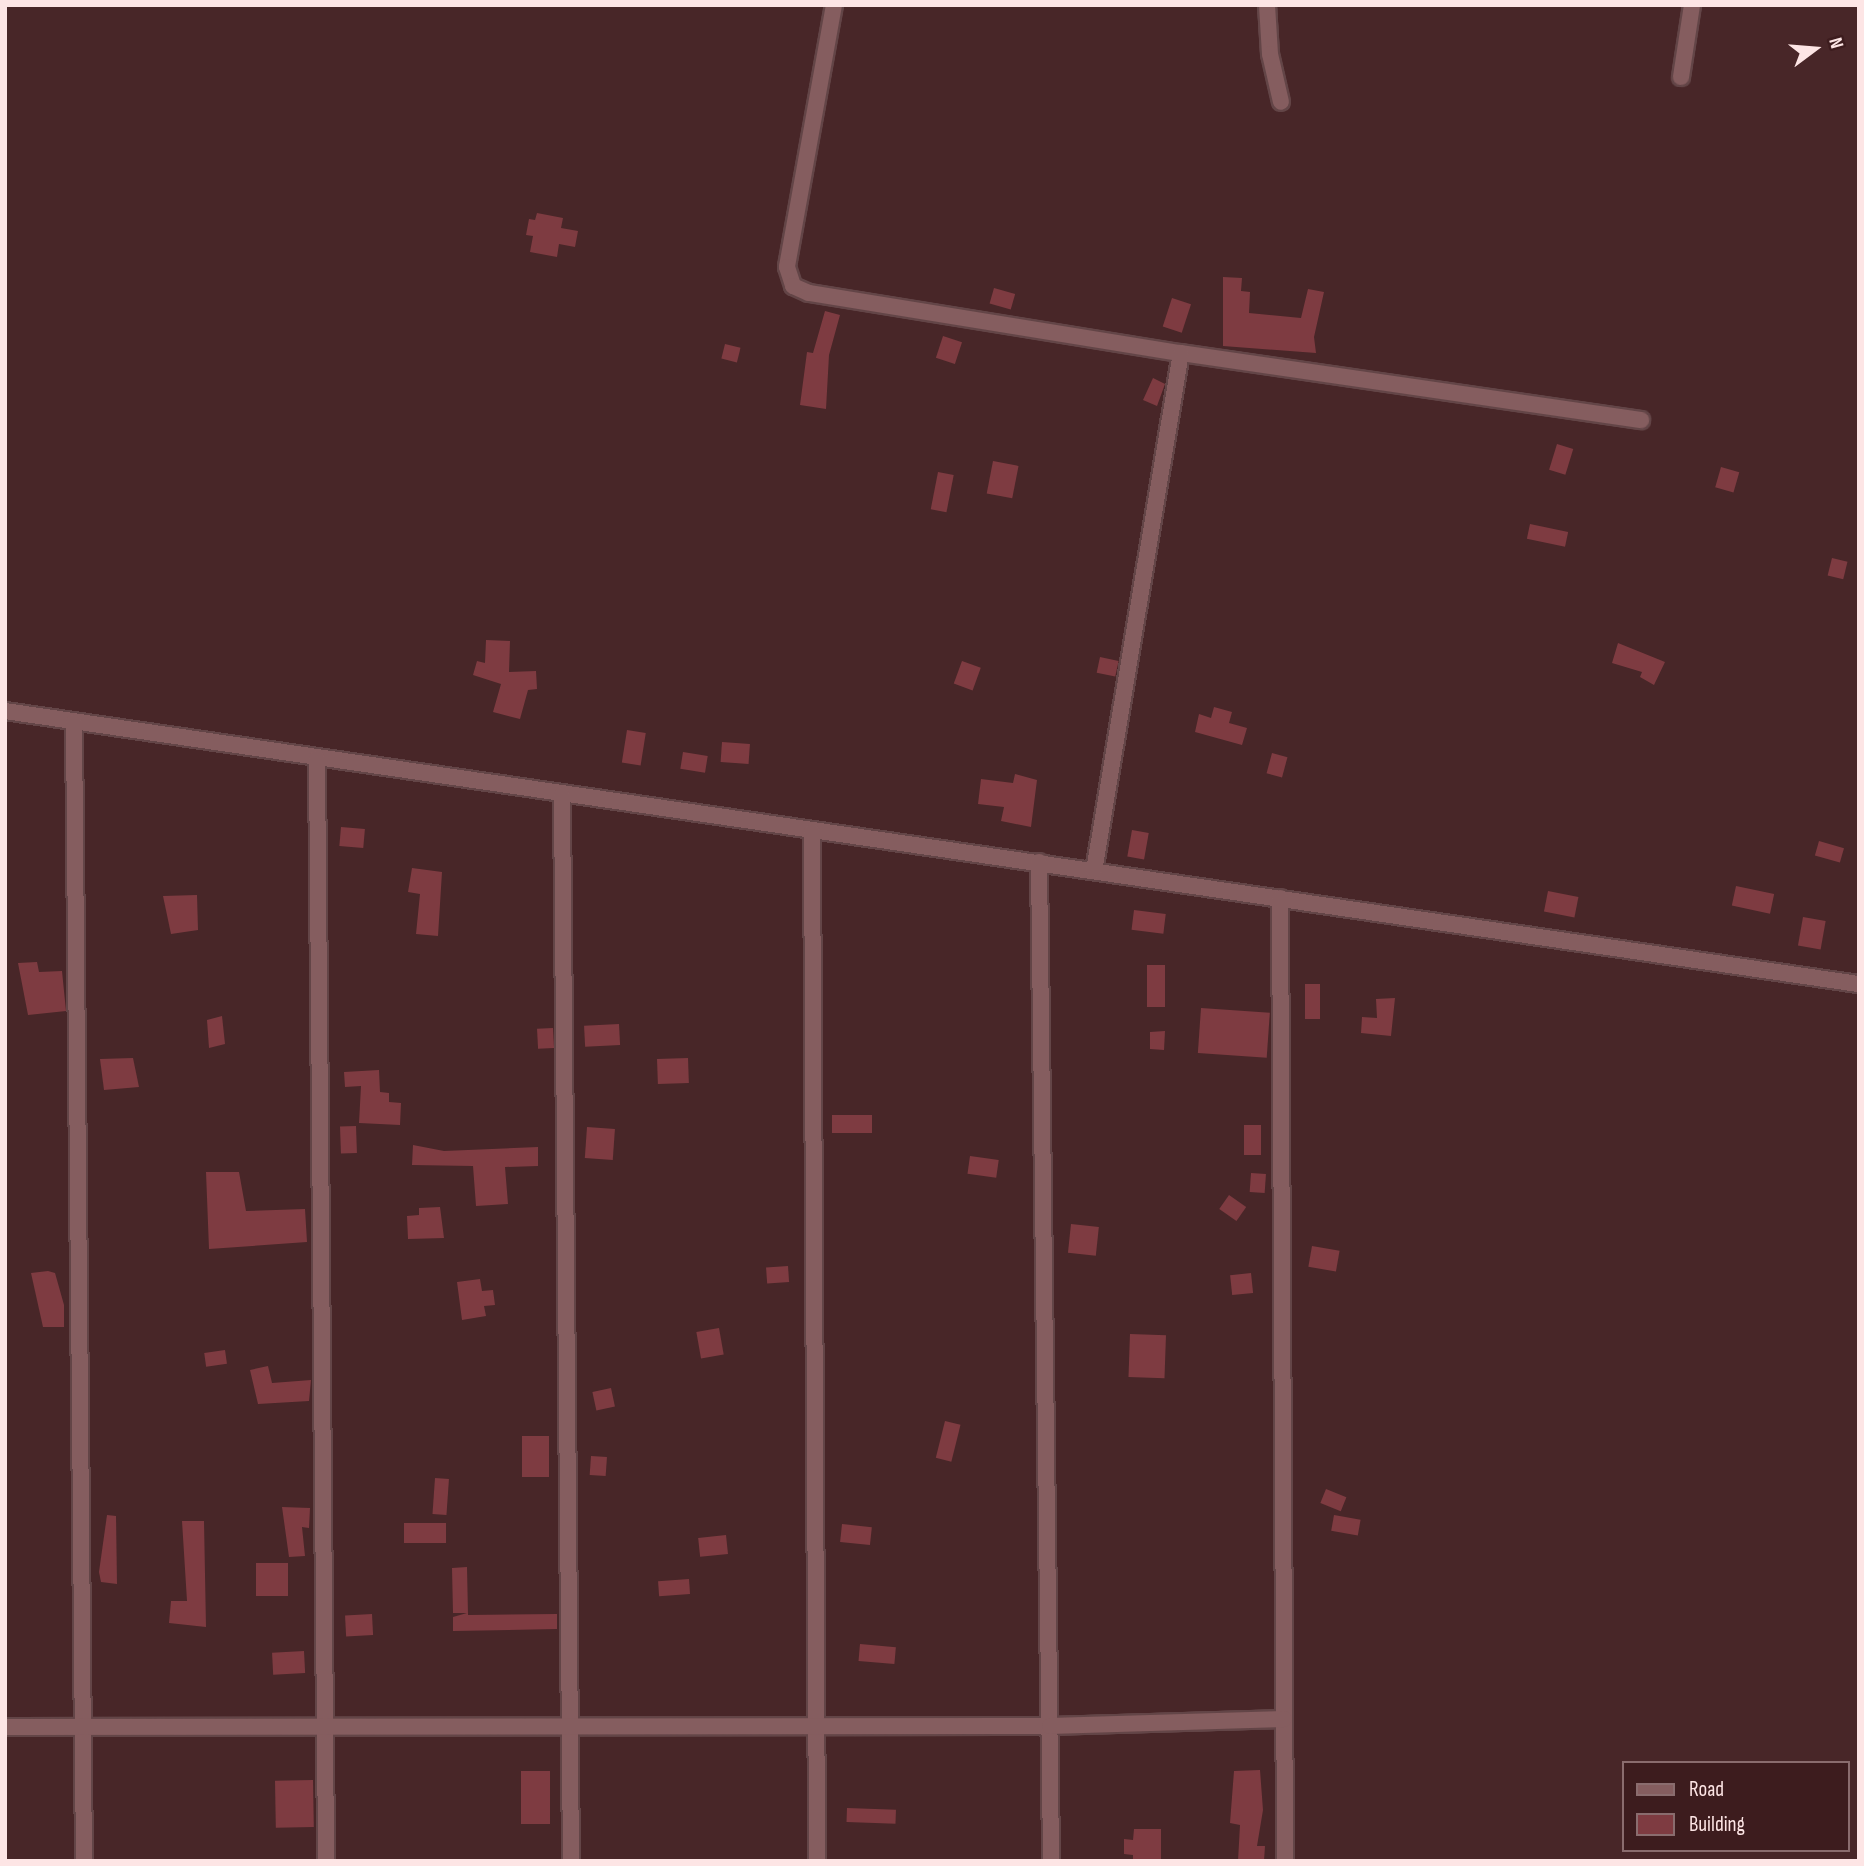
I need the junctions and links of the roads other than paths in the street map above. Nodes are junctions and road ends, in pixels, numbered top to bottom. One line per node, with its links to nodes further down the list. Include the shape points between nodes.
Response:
1 (834, 5): 6 (street, via 787,267 793,286 810,293)
2 (1267, 5): 5 (street, via 1270,54)
3 (1692, 5): 4 (street)
4 (1681, 77)
5 (1281, 102)
6 (1181, 353): 7 (street); 14 (street)
7 (1641, 420)
8 (5, 711): 9 (street)
9 (74, 722): 10 (street); 18 (street)
10 (317, 758): 11 (street); 22 (street)
11 (562, 795): 12 (street); 23 (street)
12 (812, 832): 13 (street); 19 (street)
13 (1039, 862): 14 (street); 20 (street)
14 (1094, 871): 15 (street)
15 (1280, 898): 16 (street); 17 (street)
16 (1859, 984)
17 (1284, 1718): 20 (street); 29 (street)
18 (84, 1725): 21 (street); 22 (street); 24 (street)
19 (818, 1726): 20 (street); 23 (street); 27 (street)
20 (1050, 1726): 28 (street)
21 (5, 1727)
22 (322, 1728): 23 (street); 25 (street)
23 (571, 1729): 26 (street)
24 (84, 1861)
25 (326, 1861)
26 (571, 1861)
27 (817, 1861)
28 (1051, 1861)
29 (1285, 1861)

